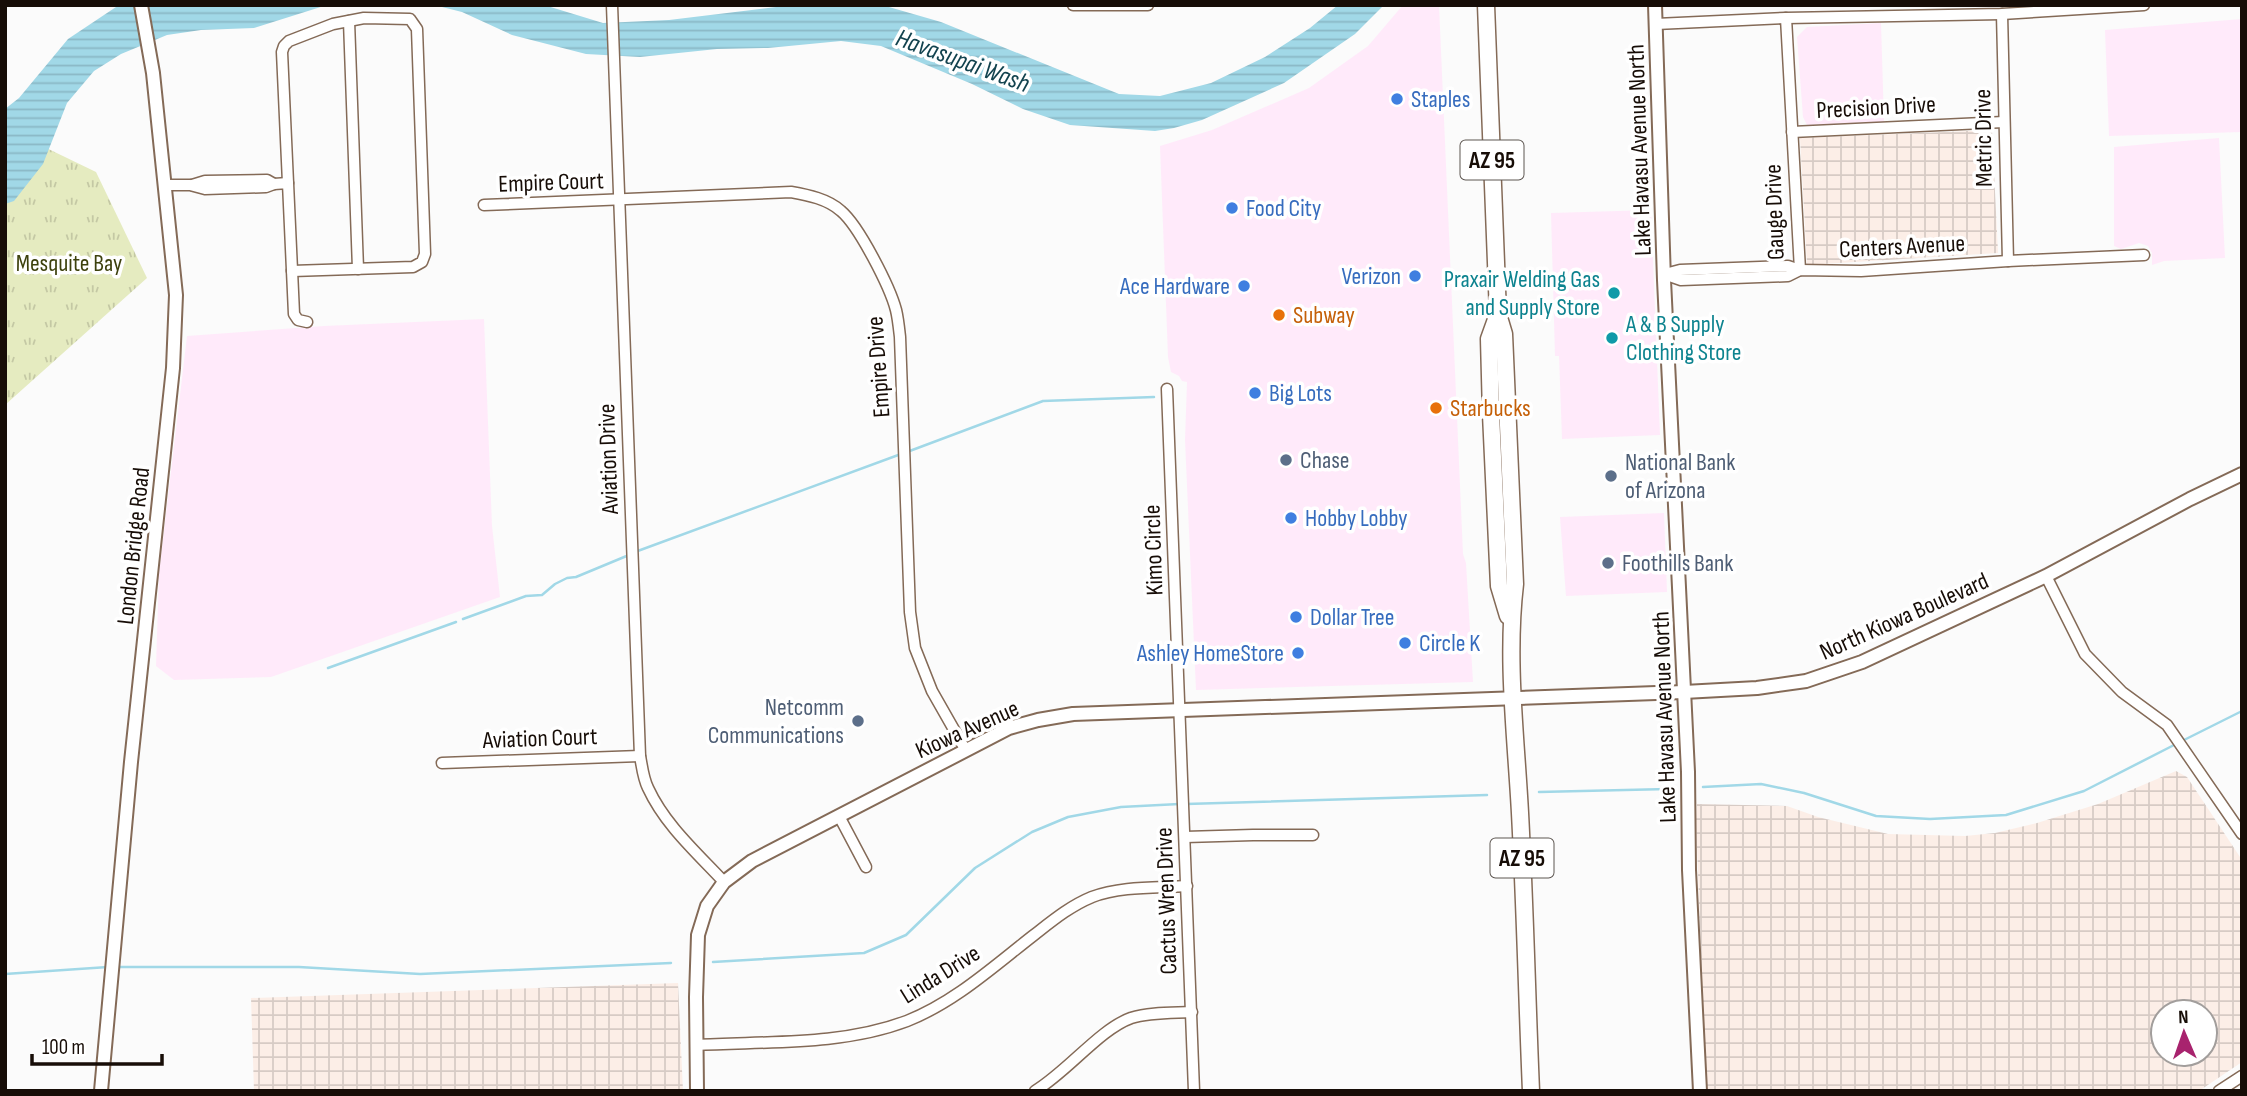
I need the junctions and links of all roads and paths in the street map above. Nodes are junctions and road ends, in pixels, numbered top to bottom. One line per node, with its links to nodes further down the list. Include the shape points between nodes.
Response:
1 (141, 5): 16 (street, London Bridge Road)
2 (612, 5): 17 (street, Aviation Drive)
3 (1073, 5): 4 (street)
4 (1148, 5)
5 (1486, 5): 30 (highway, AZ 95, via 1498,314 1489,339 1499,586 1511,625)
6 (1656, 5): 12 (street, Lake Havasu Avenue North)
7 (2144, 5): 8 (street)
8 (2085, 6): 9 (street)
9 (2002, 14): 10 (street); 13 (street, Metric Drive)
10 (1786, 18): 12 (street); 14 (street, Gauge Drive)
11 (349, 21): 15 (street, via 284,46); 21 (street); 21 (street, via 410,19 418,42 425,254 413,267)
12 (1656, 24): 24 (street, Lake Havasu Avenue North)
13 (2004, 122): 14 (street, Precision Drive); 20 (street, Metric Drive)
14 (1792, 132): 22 (street, Gauge Drive)
15 (288, 184): 16 (street, via 267,180); 23 (street)
16 (166, 185): 46 (street, London Bridge Road, via 176,295 173,368)
17 (619, 200): 18 (street, Empire Court); 32 (street, Empire Drive, via 799,193 841,210 855,228 887,286 900,337 915,648 932,691); 33 (street, Aviation Drive)
18 (484, 205)
19 (2144, 255): 20 (street, Centers Avenue)
20 (2008, 261): 22 (street, Centers Avenue, via 1861,271)
21 (358, 268): 23 (street)
22 (1800, 270): 24 (street, Centers Avenue, via 1788,276 1681,280)
23 (292, 271): 25 (street, via 293,314)
24 (1664, 274): 29 (street, Lake Havasu Avenue North)
25 (307, 321)
26 (1167, 389): 31 (street, Kimo Circle)
27 (2242, 474): 28 (street, North Kiowa Boulevard)
28 (2046, 576): 29 (street, North Kiowa Boulevard, via 1862,662 1806,681); 36 (street, via 2085,654 2122,692 2167,725)
29 (1684, 692): 30 (street, North Kiowa Boulevard); 52 (street, Lake Havasu Avenue North)
30 (1513, 698): 31 (street, Kiowa Avenue); 51 (highway, AZ 95)
31 (1181, 709): 32 (street, Kiowa Avenue, via 1038,720); 38 (street, Cactus Wren Drive)
32 (965, 749): 35 (street, Kiowa Avenue)
33 (640, 756): 34 (street, Aviation Court); 40 (street, Aviation Drive, via 660,811)
34 (442, 763)
35 (839, 816): 39 (street); 40 (street, Kiowa Avenue)
36 (2242, 834)
37 (1313, 835): 38 (street)
38 (1185, 837): 41 (street, Cactus Wren Drive)
39 (866, 867)
40 (724, 882): 43 (street, Kiowa Avenue, via 707,906 698,935)
41 (1186, 886): 42 (street, Cactus Wren Drive); 43 (street, Linda Drive, via 1119,890 1093,897 1064,912 939,1006 872,1032)
42 (1192, 1012): 45 (street, via 1130,1018 1111,1028); 50 (street, Cactus Wren Drive)
43 (696, 1045): 47 (street, Kiowa Avenue)
44 (2242, 1076): 53 (street)
45 (1052, 1080): 48 (street); 49 (street)
46 (101, 1091)
47 (697, 1091)
48 (1035, 1091)
49 (1059, 1091)
50 (1194, 1091)
51 (1531, 1091)
52 (1700, 1091)
53 (2219, 1091)

